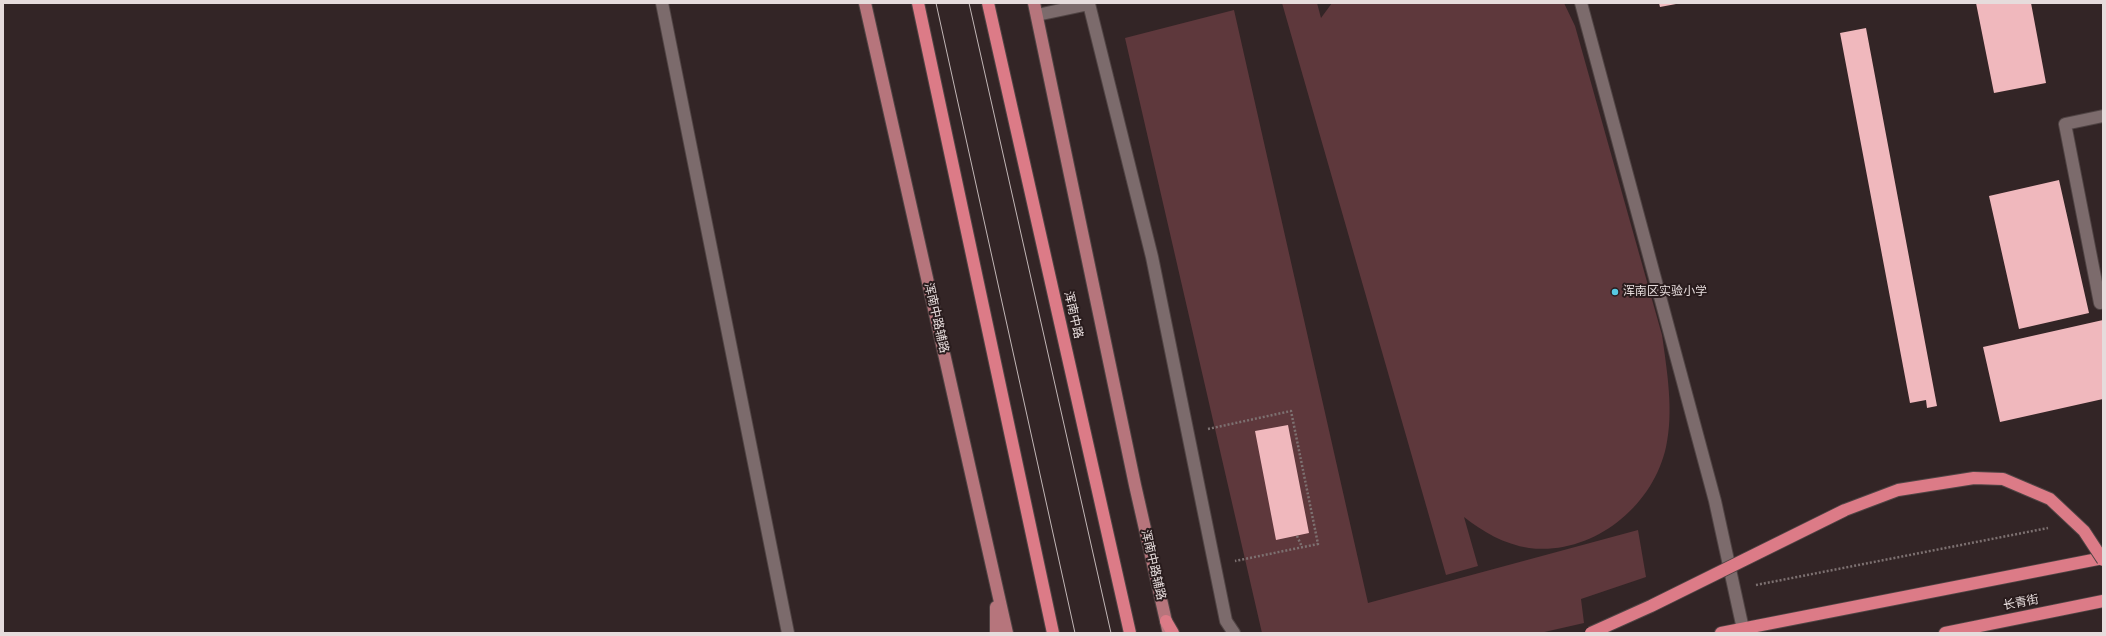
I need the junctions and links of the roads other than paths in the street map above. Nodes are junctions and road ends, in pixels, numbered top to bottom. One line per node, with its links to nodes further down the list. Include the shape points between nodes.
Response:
1 (662, 3): 15 (lane)
2 (865, 3): 11 (main road, 浑南中路辅路)
3 (918, 3): 18 (highway)
4 (988, 3): 19 (highway, 浑南中路, bridge)
5 (1090, 3): 7 (lane); 21 (lane, via 1152,257 1226,621)
6 (1581, 3): 14 (lane, via 1716,501)
7 (1036, 9): 13 (main road, 浑南中路辅路)
8 (2103, 116): 9 (lane, via 2065,124)
9 (2100, 302)
10 (2103, 559): 14 (highway); 22 (highway, bridge, via 2084,531 2050,499 2003,479 1974,478 1898,490 1845,510 1652,606)
11 (996, 584): 16 (main road); 17 (main road, 浑南中路辅路)
12 (2103, 601): 24 (highway, 长青街)
13 (1168, 627): 20 (highway)
14 (1743, 629): 23 (highway)
15 (788, 633)
16 (996, 633)
17 (1007, 633)
18 (1053, 633)
19 (1130, 633)
20 (1173, 633)
21 (1234, 633)
22 (1591, 633)
23 (1721, 633)
24 (1945, 633)

